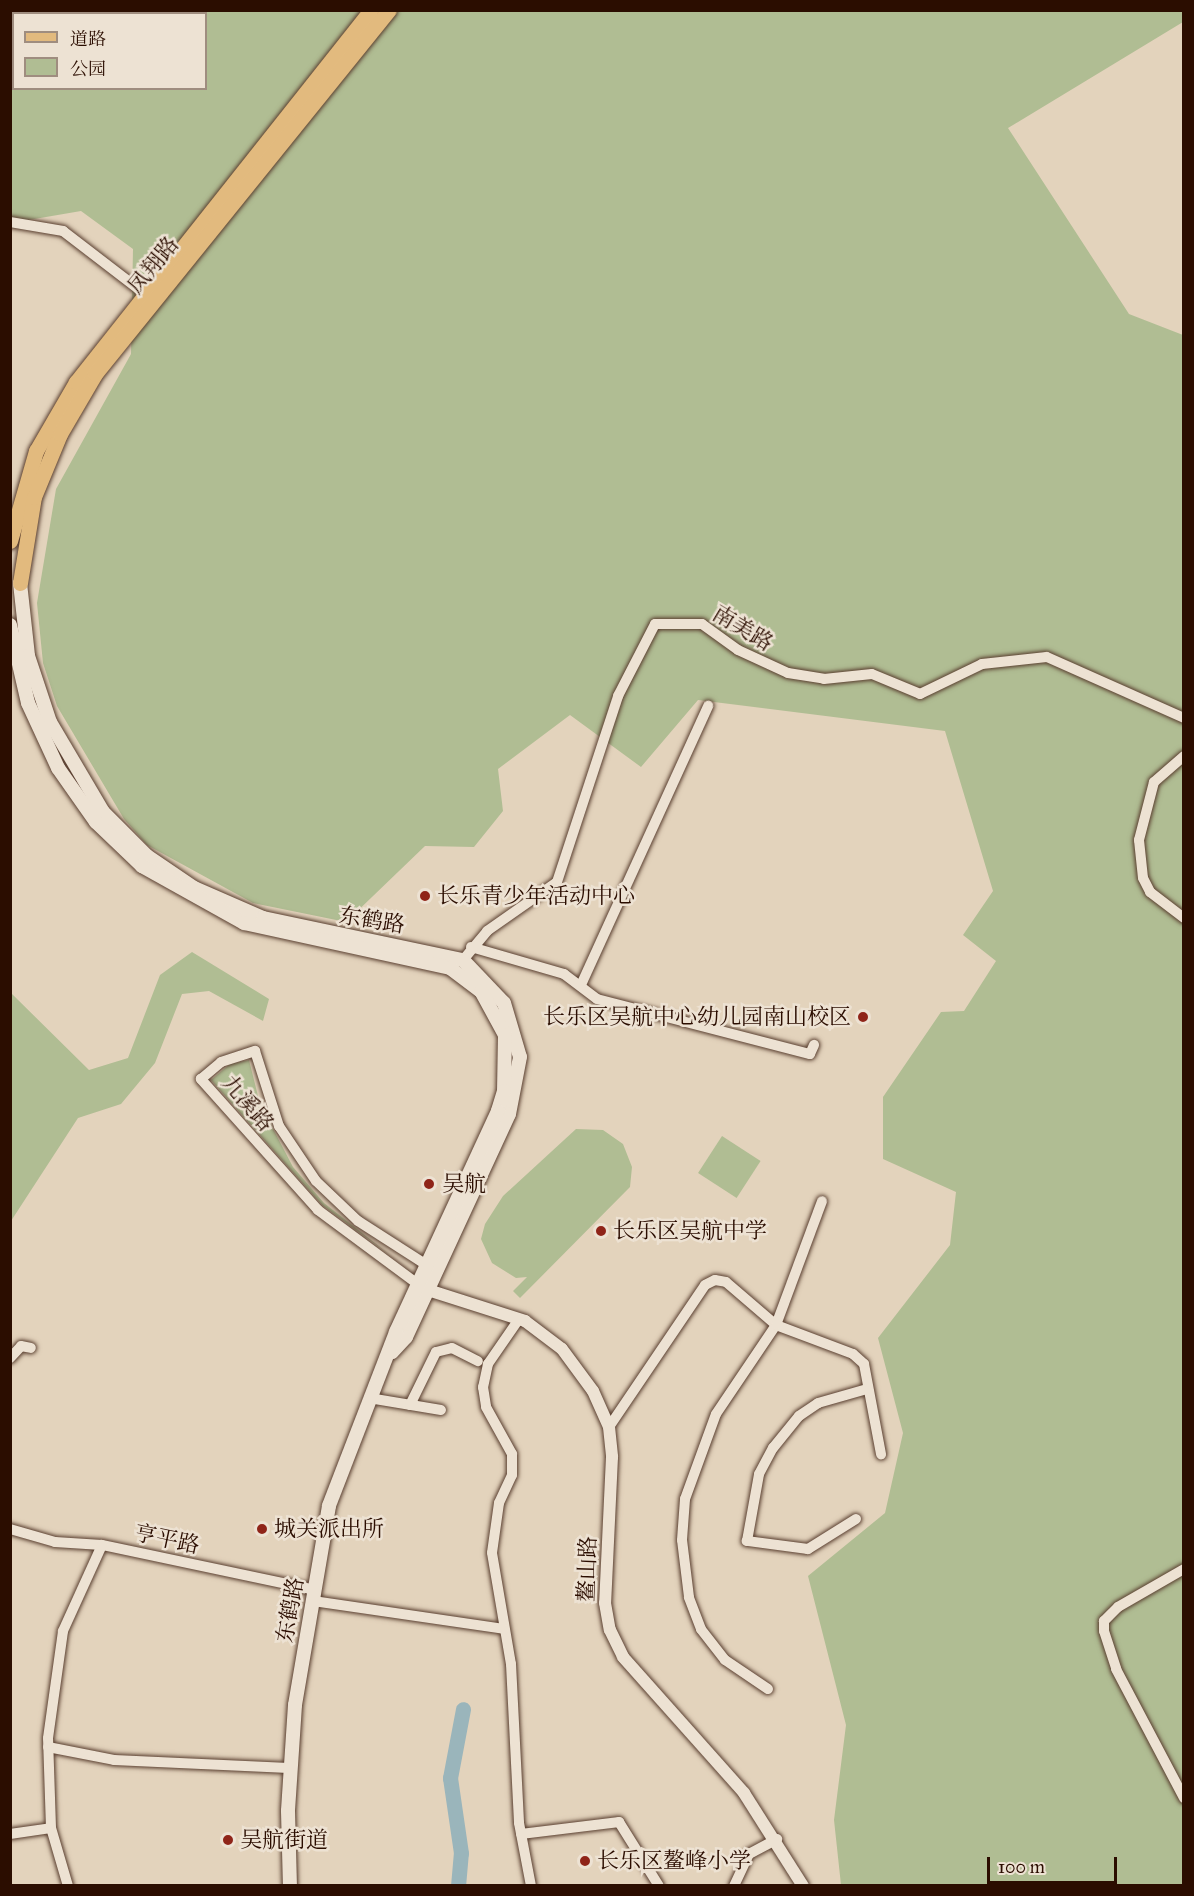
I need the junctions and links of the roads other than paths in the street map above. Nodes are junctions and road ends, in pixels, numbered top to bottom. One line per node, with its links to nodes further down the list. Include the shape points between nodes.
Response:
1 (371, 10): 4 (main road, 凤翔路)
2 (389, 10): 6 (main road, 凤翔路, via 95,374 60,434 34,497)
3 (10, 222): 4 (street, via 63,231)
4 (144, 294): 5 (main road, 凤翔路, via 52,420 25,481)
5 (10, 541)
6 (15, 588): 13 (main road, 东鹤路, via 28,656 50,722 103,812 147,856 194,888 263,918)
7 (10, 625): 17 (main road, 东鹤路, via 28,703 58,768 96,822 142,866 244,923 450,968 493,1008 505,1035 504,1090)
8 (708, 706): 14 (street)
9 (1184, 718): 12 (street, 南美路, via 1047,657 982,664 920,694 872,674 824,679 788,673 738,650 702,624 656,624 618,696 557,882)
10 (1184, 756): 11 (street, via 1151,788 1139,840 1143,878 1150,892)
11 (1184, 918)
12 (471, 947): 13 (street, 南美路); 14 (street, via 564,974)
13 (463, 960): 18 (main road, 东鹤路, via 504,1003 520,1057 517,1085)
14 (581, 985): 15 (street, via 597,999 810,1054)
15 (814, 1045)
16 (822, 1201): 20 (street)
17 (428, 1266): 18 (main road, 东鹤路); 18 (street, 九溪路, via 358,1221 316,1181 279,1126 255,1051 221,1062 201,1079 318,1210)
18 (424, 1287): 19 (street, 鳌山路); 25 (main road, 东鹤路)
19 (519, 1319): 28 (street, 鳌山路, via 562,1349 580,1369); 35 (street, via 488,1365 483,1387 486,1407 512,1454 512,1475 498,1503 492,1552)
20 (776, 1325): 24 (street, via 853,1354 864,1364); 28 (street, via 726,1282 705,1286); 36 (street, via 716,1414 685,1499 682,1540 689,1597 701,1629 725,1660)
21 (31, 1348): 22 (street, via 21,1347)
22 (10, 1358)
23 (478, 1361): 26 (street, via 452,1348 436,1352)
24 (867, 1389): 29 (street); 30 (street, via 818,1403 798,1416 759,1474 747,1540 808,1549)
25 (369, 1398): 26 (street); 34 (main road, 东鹤路, via 329,1506)
26 (410, 1405): 27 (street)
27 (441, 1410)
28 (609, 1427): 43 (street, 鳌山路, via 605,1603 610,1630 623,1658 744,1793)
29 (881, 1454)
30 (856, 1519)
31 (10, 1529): 32 (street, 亨平路, via 55,1542)
32 (102, 1545): 34 (street, 亨平路); 37 (street, via 63,1631)
33 (1184, 1569): 39 (street, via 1118,1607 1104,1621 1104,1630 1116,1669)
34 (314, 1596): 35 (street, 亨平路); 38 (main road, 东鹤路)
35 (504, 1629): 42 (street, via 517,1726)
36 (768, 1689)
37 (48, 1747): 38 (street, via 114,1760); 40 (street)
38 (289, 1767): 45 (main road, 东鹤路)
39 (1184, 1798)
40 (51, 1828): 41 (street); 44 (street)
41 (10, 1834)
42 (521, 1834): 46 (street); 47 (street, via 619,1822)
43 (777, 1839): 48 (street, via 748,1854); 49 (street, 鳌山路)
44 (68, 1886)
45 (290, 1886)
46 (531, 1886)
47 (659, 1886)
48 (734, 1886)
49 (803, 1886)

